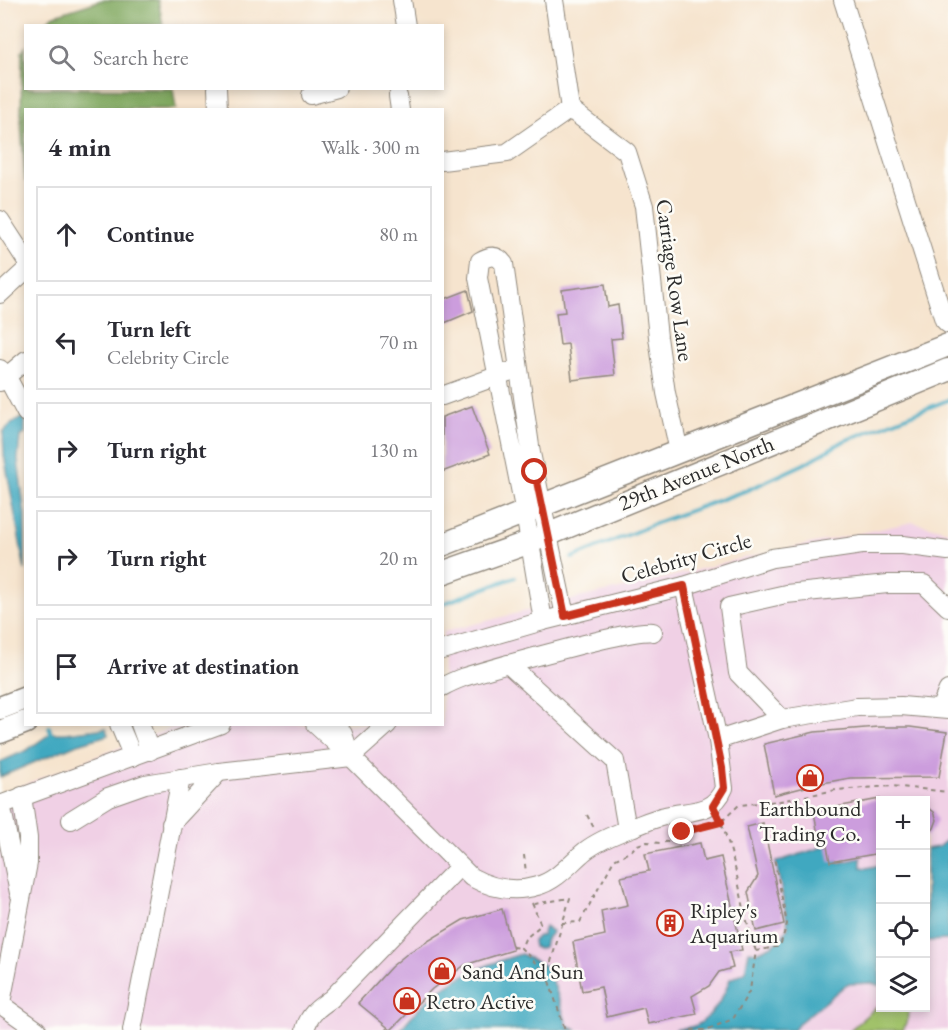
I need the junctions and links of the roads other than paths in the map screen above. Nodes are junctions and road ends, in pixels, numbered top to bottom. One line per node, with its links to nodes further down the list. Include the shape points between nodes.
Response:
1 (402, 0): 4 (street)
2 (554, 0): 9 (street)
3 (843, 0): 15 (street)
4 (406, 24)
5 (217, 90): 8 (street)
6 (330, 90): 7 (street)
7 (312, 95)
8 (218, 108)
9 (570, 109): 10 (street, via 507,153); 26 (street, Carriage Row Lane, via 627,152 644,206 658,337)
10 (444, 161)
11 (0, 220): 12 (street)
12 (24, 257)
13 (24, 272): 14 (street)
14 (0, 294)
15 (946, 322): 18 (street, via 938,339)
16 (513, 338): 17 (street); 17 (street, via 504,264 500,258 487,257 480,261 470,279); 20 (street)
17 (490, 344): 22 (street)
18 (939, 349): 26 (main road, 29th Avenue North)
19 (24, 361): 23 (street)
20 (518, 369): 22 (street); 27 (street)
21 (948, 370): 30 (main road, 29th Avenue North)
22 (497, 375): 24 (street); 28 (street)
23 (2, 376): 25 (street)
24 (444, 395)
25 (24, 409)
26 (679, 451): 29 (main road, 29th Avenue North)
27 (531, 453): 28 (street); 29 (street)
28 (513, 460): 29 (street)
29 (534, 509): 30 (street); 31 (main road, 29th Avenue North)
30 (539, 538): 33 (main road, 29th Avenue North); 36 (street); 37 (street)
31 (444, 545)
32 (948, 551): 34 (street, Celebrity Circle, via 903,545 842,547 772,558)
33 (444, 572)
34 (684, 586): 36 (street, Celebrity Circle); 55 (street)
35 (948, 607): 46 (street, via 924,584 888,584 786,594 729,607 738,673)
36 (565, 616): 37 (street, Celebrity Circle)
37 (543, 621): 39 (street, Celebrity Circle)
38 (653, 632): 40 (street, via 648,629 625,634)
39 (444, 649)
40 (508, 664): 41 (street); 65 (street, via 615,761)
41 (444, 686)
42 (948, 690): 45 (street)
43 (24, 699): 44 (main road)
44 (0, 708)
45 (944, 710): 46 (street, via 857,707)
46 (782, 719): 55 (street)
47 (24, 724): 54 (main road)
48 (120, 726): 57 (street)
49 (141, 726): 56 (street)
50 (216, 726): 56 (street)
51 (317, 726): 58 (street)
52 (337, 726): 58 (street)
53 (386, 726): 58 (street)
54 (0, 732)
55 (718, 740): 65 (street, via 724,788 717,814 694,811)
56 (150, 751): 57 (street)
57 (133, 757): 61 (street)
58 (351, 757): 59 (street); 66 (street)
59 (219, 772): 60 (street); 64 (street)
60 (181, 778): 63 (street, via 145,784 108,797); 64 (street)
61 (22, 796): 62 (street); 67 (street, via 30,850)
62 (1, 804): 67 (street)
63 (72, 820)
64 (171, 824): 70 (street)
65 (627, 829): 66 (street, via 585,851 531,896 484,884)
66 (459, 867): 71 (street, via 331,999 314,1011)
67 (20, 900): 68 (street)
68 (0, 1004): 69 (street)
69 (37, 1030)
70 (132, 1030)
71 (305, 1030)

